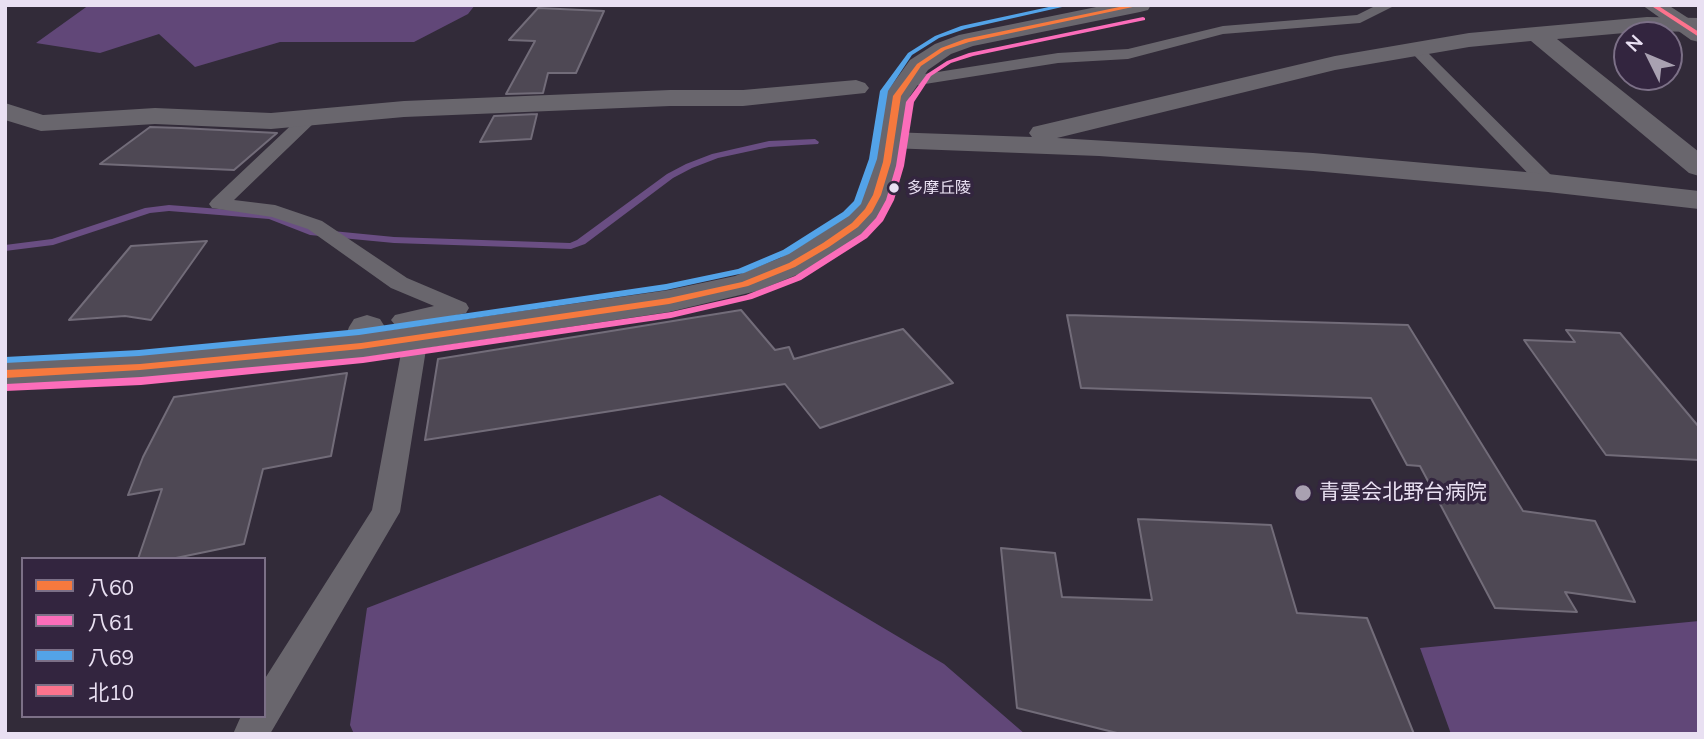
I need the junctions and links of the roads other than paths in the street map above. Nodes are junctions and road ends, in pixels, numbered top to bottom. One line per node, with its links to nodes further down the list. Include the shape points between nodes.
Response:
1 (1140, 5): 7 (street, via 967,40 930,57)
2 (1389, 5): 7 (lane, via 1360,19 1223,30 1128,54 1058,58)
3 (1653, 5): 4 (street)
4 (1693, 28): 5 (street, via 1647,24)
5 (1535, 33): 6 (street); 13 (street)
6 (1416, 49): 12 (street, via 1335,63); 14 (lane)
7 (906, 82): 11 (street, via 893,111)
8 (856, 88): 10 (street, via 743,99 430,108)
9 (5, 111): 10 (street, via 41,123 155,116)
10 (309, 118): 16 (lane, via 219,204 275,211 315,225 399,283 458,308)
11 (889, 140): 12 (street); 16 (street, via 887,162 869,210 826,246 772,274 668,302)
12 (997, 144): 14 (street, via 1313,162)
13 (1699, 167)
14 (1548, 183): 15 (street)
15 (1699, 200)
16 (410, 329): 17 (street, via 191,363); 18 (lane, via 386,513)
17 (5, 374)
18 (266, 708)
19 (260, 718): 20 (lane)
20 (250, 734)

